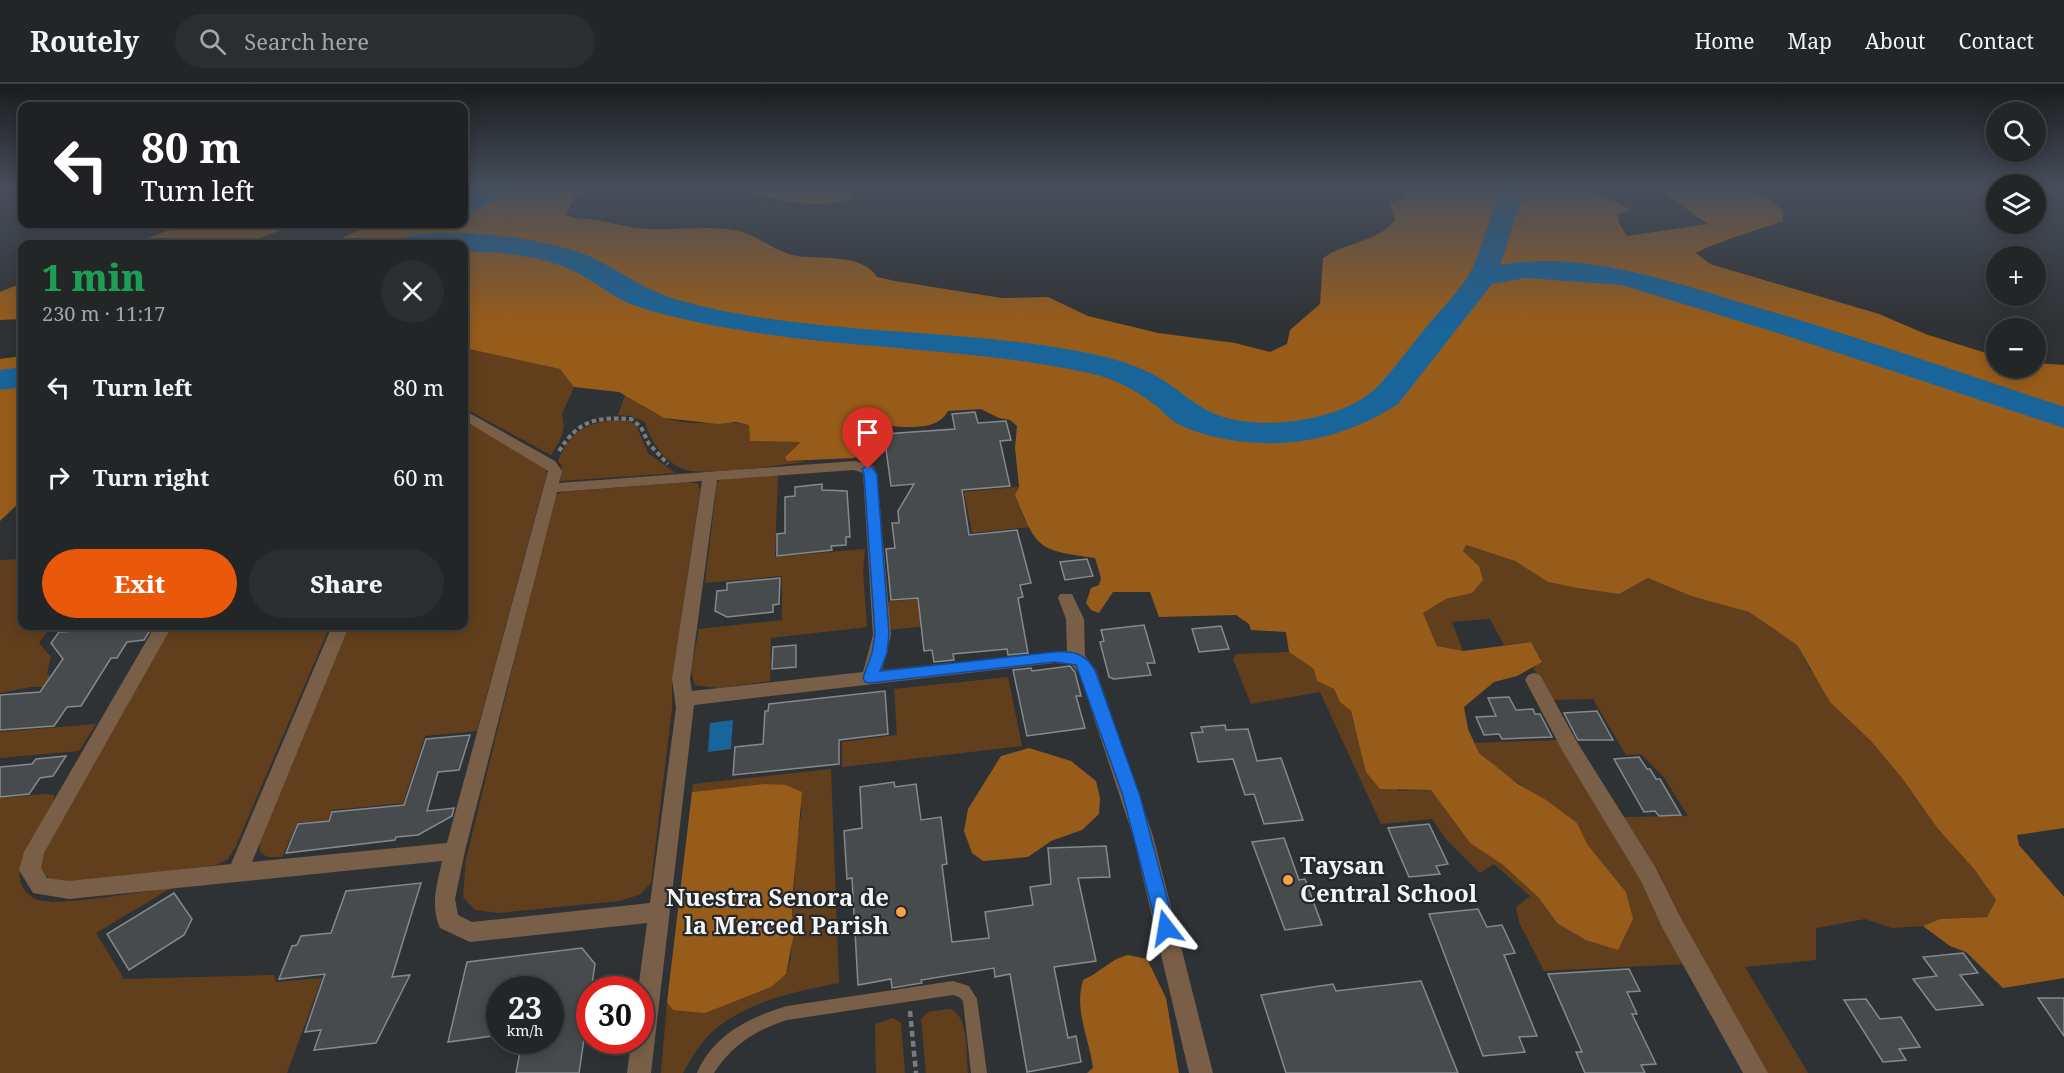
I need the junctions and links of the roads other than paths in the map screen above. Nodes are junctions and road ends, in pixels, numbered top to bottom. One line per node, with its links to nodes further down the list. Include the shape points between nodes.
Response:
1 (468, 416): 3 (street, via 550,464 555,471)
2 (710, 476): 3 (street); 8 (street, via 855,465 868,469 882,634); 10 (street, via 681,679)
3 (551, 488): 11 (street)
4 (1066, 598): 7 (street, via 1075,619)
5 (161, 630): 12 (street, via 34,852 30,870 41,886 69,890)
6 (338, 630): 12 (street)
7 (1076, 658): 8 (street, via 1054,657); 17 (street, via 1088,670 1131,796)
8 (870, 678): 10 (street)
9 (1534, 680): 18 (street, via 1570,747 1649,875)
10 (685, 699): 13 (street)
11 (454, 851): 12 (street); 13 (street, via 445,911 448,921 470,932)
12 (238, 872)
13 (658, 912): 14 (street)
14 (639, 1073)
15 (705, 1073): 16 (lane, via 734,1035 765,1019 953,988 967,994 971,1004)
16 (979, 1073)
17 (1201, 1073)
18 (1756, 1073)

